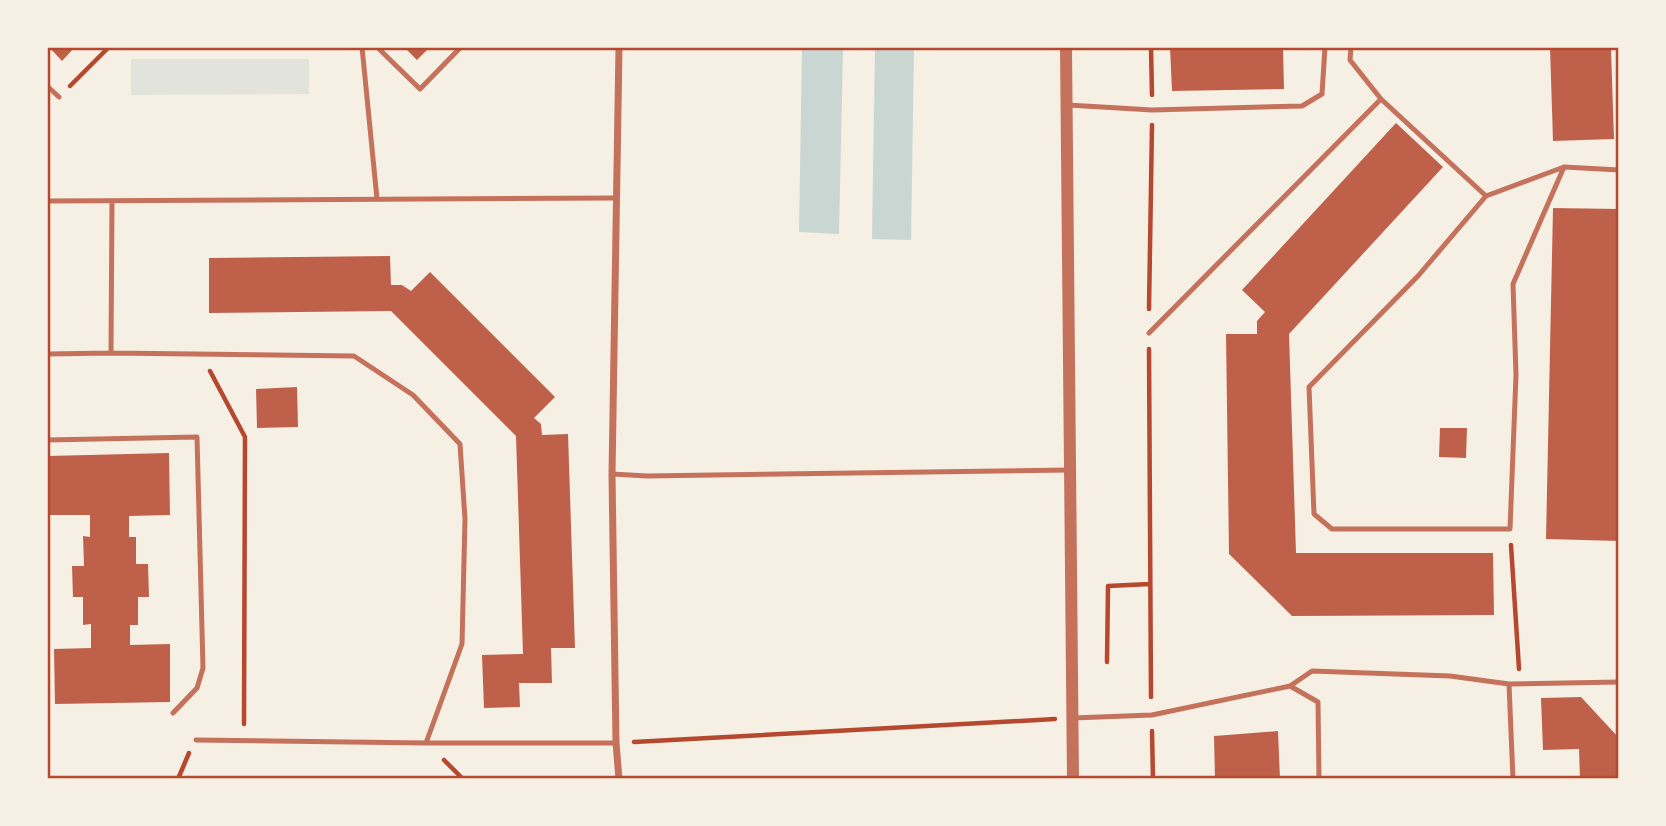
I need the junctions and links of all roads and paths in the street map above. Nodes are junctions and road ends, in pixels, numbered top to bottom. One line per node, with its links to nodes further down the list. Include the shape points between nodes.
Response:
1 (109, 47): 11 (path)
2 (363, 47): 19 (lane)
3 (377, 47): 4 (lane, via 420,89)
4 (461, 47)
5 (619, 47): 18 (street)
6 (1066, 47): 13 (street)
7 (1151, 47): 14 (path)
8 (1325, 47): 14 (lane, via 1322,94 1302,106)
9 (1352, 47): 12 (lane, via 1350,60)
10 (47, 86): 11 (lane)
11 (59, 97)
12 (1381, 99): 17 (lane); 22 (lane)
13 (1066, 105): 14 (lane); 27 (street)
14 (1152, 110): 22 (path)
15 (1564, 167): 16 (lane); 17 (lane); 29 (lane, via 1513,284 1516,375)
16 (1619, 170)
17 (1486, 196): 29 (lane, via 1418,276 1309,387 1314,514 1332,529)
18 (616, 198): 19 (lane); 28 (street)
19 (377, 200): 21 (lane)
20 (47, 201): 21 (lane)
21 (112, 201): 24 (lane)
22 (1149, 333): 30 (path)
23 (47, 354): 24 (lane)
24 (111, 354): 25 (lane)
25 (202, 355): 40 (path, via 246,437); 41 (lane, via 354,356 413,395 460,444 465,519 462,644)
26 (47, 440): 36 (lane, via 197,437 203,668 197,688)
27 (1069, 470): 28 (lane); 38 (street)
28 (612, 474): 42 (street)
29 (1510, 529): 33 (path)
30 (1150, 584): 31 (path, via 1108,586); 37 (path)
31 (1107, 662)
32 (1619, 682): 33 (lane)
33 (1520, 683): 34 (lane)
34 (1509, 684): 35 (lane, via 1450,676 1312,671); 48 (lane)
35 (1290, 687): 37 (lane); 47 (lane, via 1318,702)
36 (173, 713)
37 (1152, 715): 38 (lane); 46 (path)
38 (1073, 718): 42 (path); 45 (street)
39 (196, 740): 40 (lane); 43 (path)
40 (244, 740): 41 (lane)
41 (426, 743): 42 (lane)
42 (616, 743): 44 (street)
43 (178, 779)
44 (619, 779)
45 (1073, 779)
46 (1153, 779)
47 (1319, 779)
48 (1513, 779)

